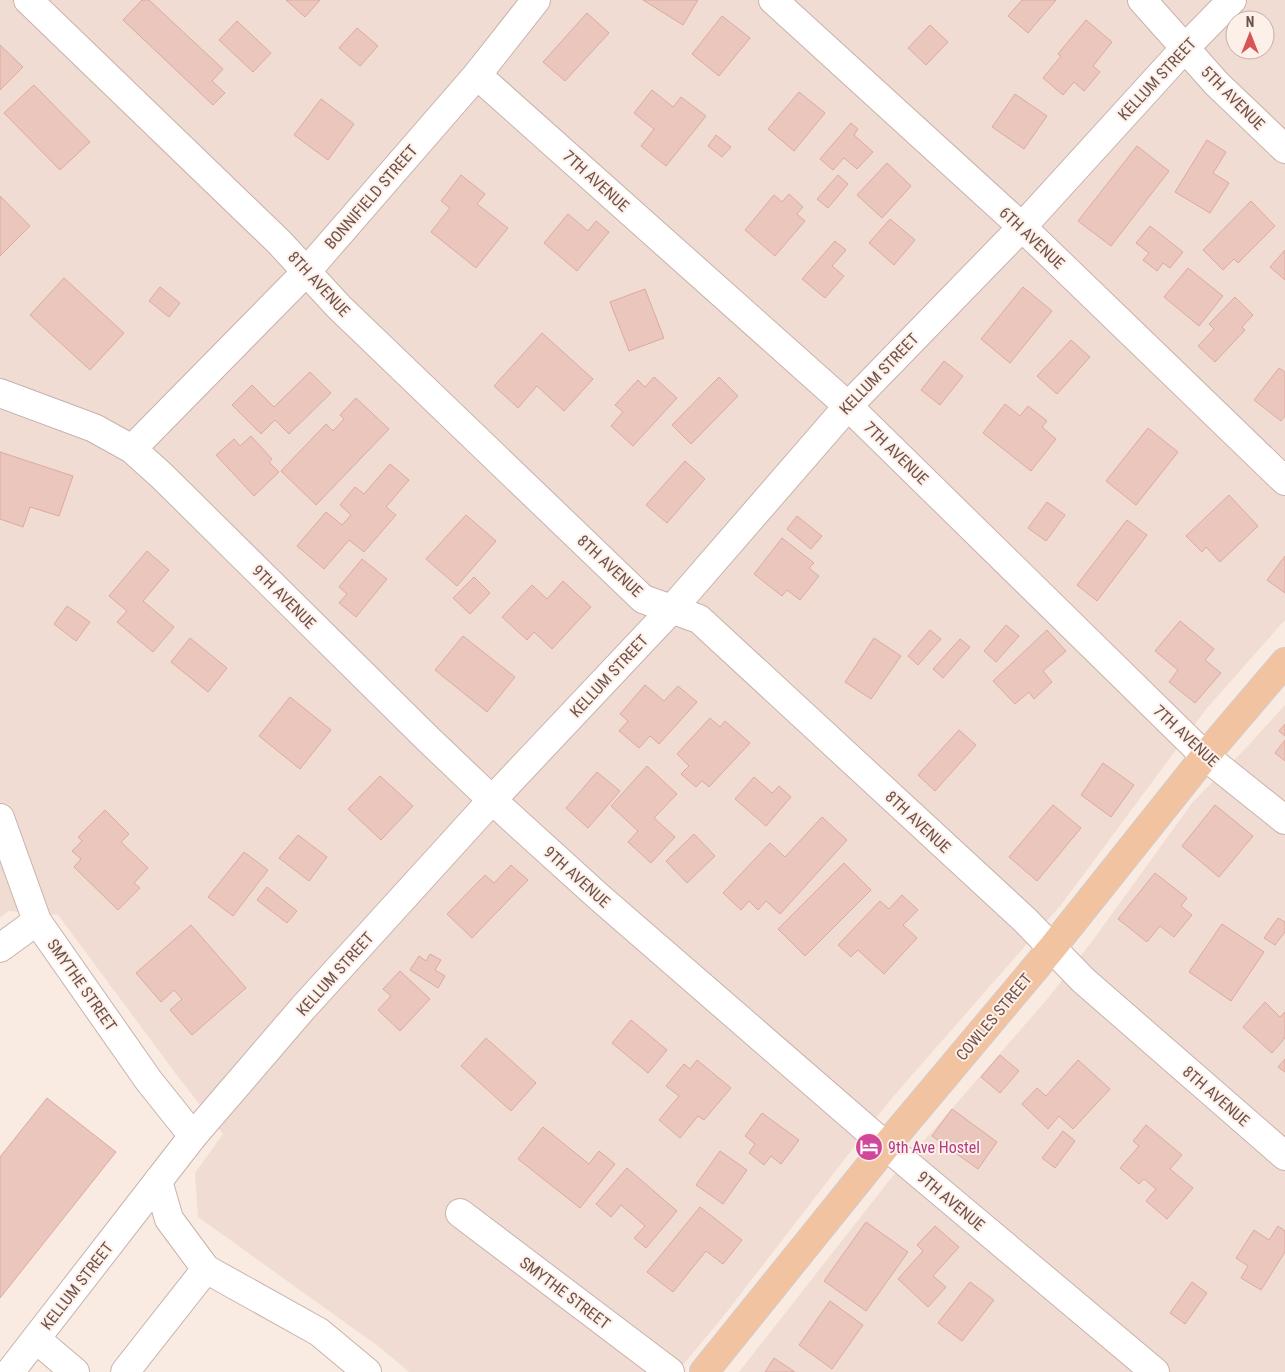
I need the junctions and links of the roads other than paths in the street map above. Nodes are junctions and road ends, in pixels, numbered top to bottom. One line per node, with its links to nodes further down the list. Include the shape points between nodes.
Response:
1 (28, 0): 10 (street, 8TH AVENUE, via 279,242)
2 (536, 0): 7 (street, BONNIFIELD STREET)
3 (772, 0): 9 (street, 6TH AVENUE)
4 (1142, 0): 6 (street, 5TH AVENUE)
5 (1232, 0): 6 (street, KELLUM STREET)
6 (1184, 49): 8 (street, 5TH AVENUE); 9 (street, KELLUM STREET)
7 (476, 75): 10 (street, BONNIFIELD STREET); 12 (street, 7TH AVENUE)
8 (1285, 149)
9 (1022, 227): 12 (street, KELLUM STREET); 14 (street, 6TH AVENUE)
10 (306, 272): 13 (street, BONNIFIELD STREET); 15 (street, 8TH AVENUE, via 644,599)
11 (0, 393): 13 (street, 9TH AVENUE, via 94,428)
12 (848, 406): 15 (street, KELLUM STREET); 17 (street, 7TH AVENUE)
13 (132, 449): 18 (street, 9TH AVENUE)
14 (1285, 481)
15 (672, 609): 18 (street, KELLUM STREET); 23 (street, 8TH AVENUE, via 699,619)
16 (1285, 662): 17 (main road, COWLES STREET)
17 (1204, 756): 20 (street, 7TH AVENUE); 23 (main road, COWLES STREET)
18 (492, 800): 24 (street, KELLUM STREET, via 303,1008); 25 (street, 9TH AVENUE)
19 (0, 818): 21 (street, SMYTHE STREET)
20 (1285, 820)
21 (37, 921): 22 (street); 24 (street, SMYTHE STREET, via 148,1081)
22 (0, 948)
23 (1052, 948): 25 (main road, COWLES STREET); 26 (street, 8TH AVENUE, via 1083,980)
24 (193, 1136): 27 (street, KELLUM STREET)
25 (886, 1146): 36 (main road, COWLES STREET); 37 (street, 9TH AVENUE)
26 (1285, 1156)
27 (158, 1181): 29 (street, via 169,1219); 30 (street, KELLUM STREET)
28 (460, 1213): 35 (street, SMYTHE STREET)
29 (206, 1270): 33 (street); 34 (street, via 319,1332)
30 (36, 1339): 31 (street, KELLUM STREET); 32 (street)
31 (10, 1372)
32 (75, 1372)
33 (125, 1372)
34 (366, 1372)
35 (670, 1372)
36 (704, 1372)
37 (1155, 1372)

